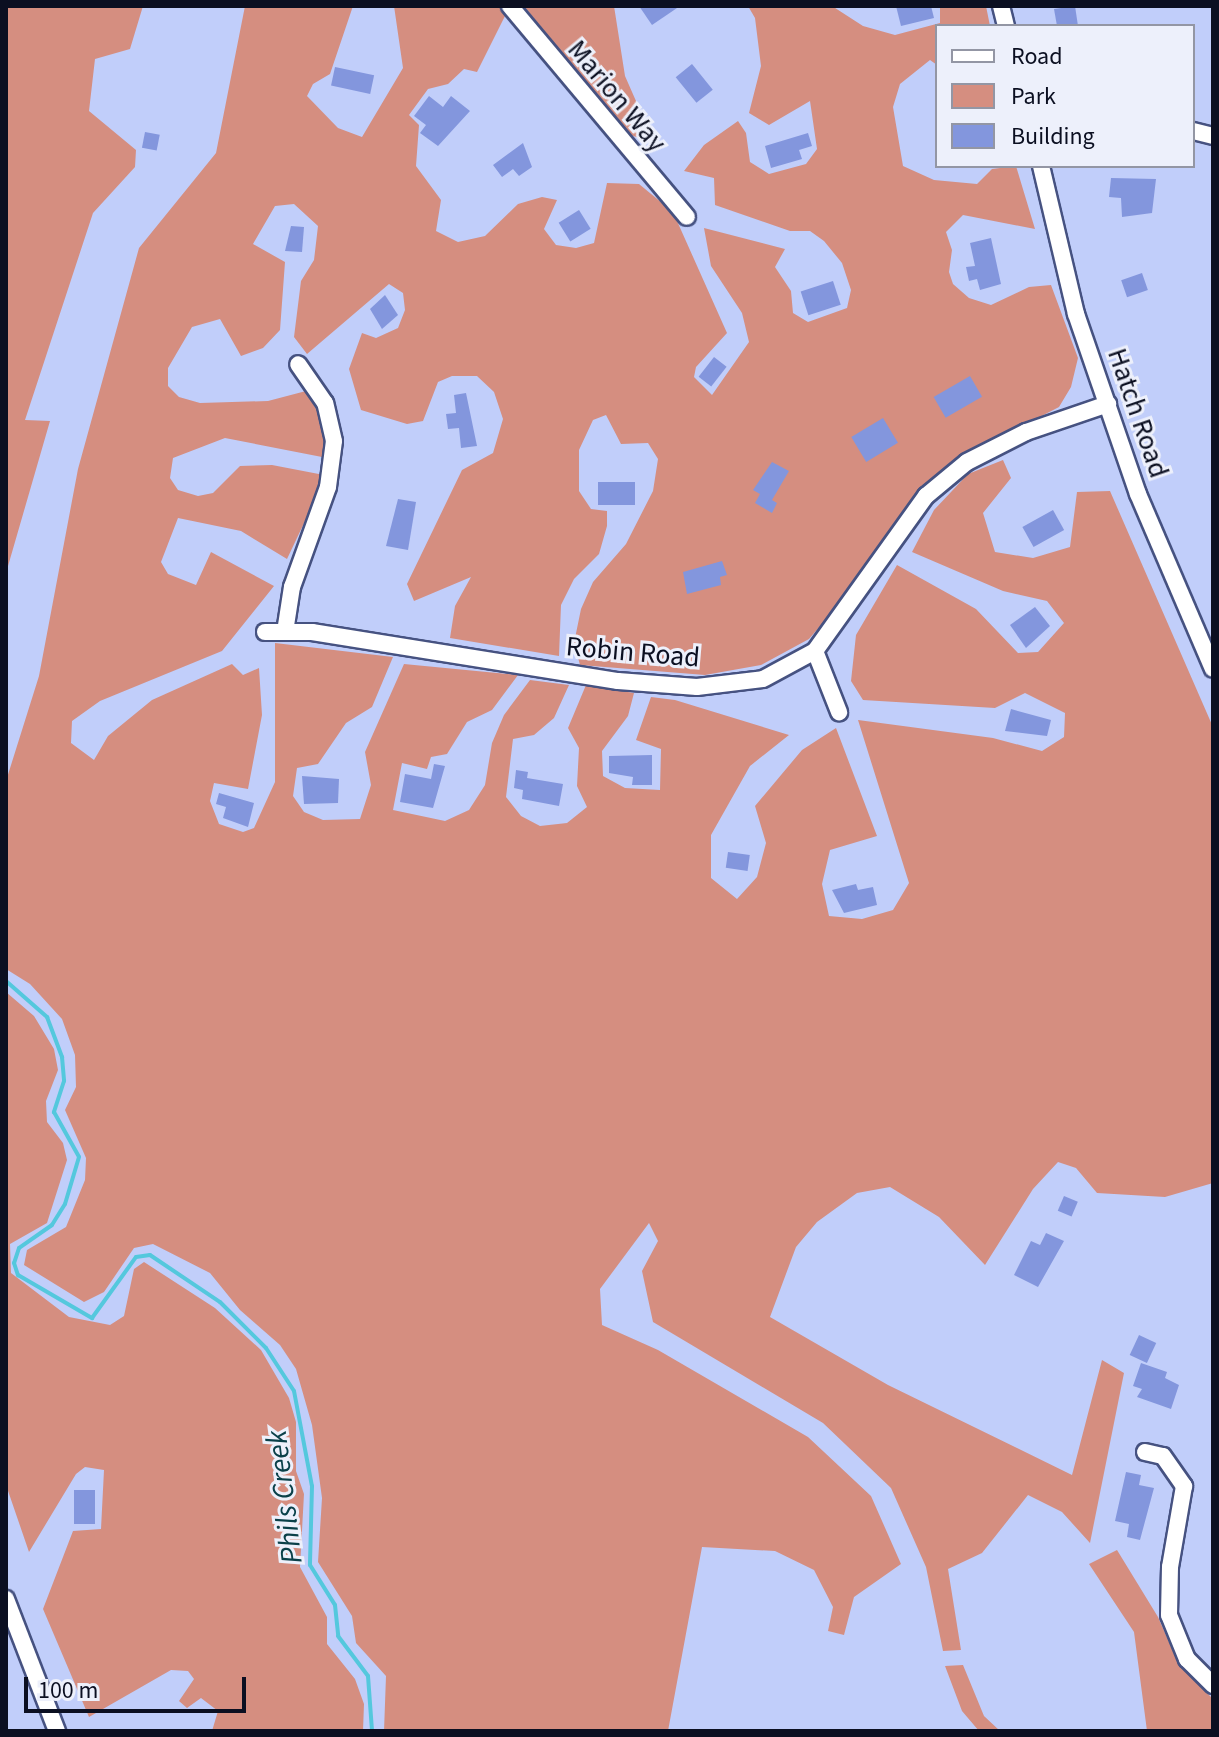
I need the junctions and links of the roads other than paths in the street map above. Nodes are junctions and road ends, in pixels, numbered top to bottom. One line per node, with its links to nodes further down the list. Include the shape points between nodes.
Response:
1 (510, 6): 3 (street, Marion Way)
2 (1041, 168): 5 (street, Hatch Road, via 1076,314)
3 (687, 217)
4 (298, 364): 7 (street, via 325,403 334,441 328,487 292,587)
5 (1108, 404): 8 (street, Robin Road, via 1055,421 979,456 926,496); 9 (street, Hatch Road, via 1138,494)
6 (265, 632): 7 (street, Robin Road)
7 (285, 632): 8 (street, Robin Road, via 618,681 697,687 763,679)
8 (815, 651): 10 (street)
9 (1213, 669)
10 (839, 712)
11 (1145, 1452): 13 (street, via 1163,1456 1184,1486 1170,1567 1169,1615 1187,1659)
12 (6, 1599): 14 (street)
13 (1213, 1685)
14 (57, 1731)

